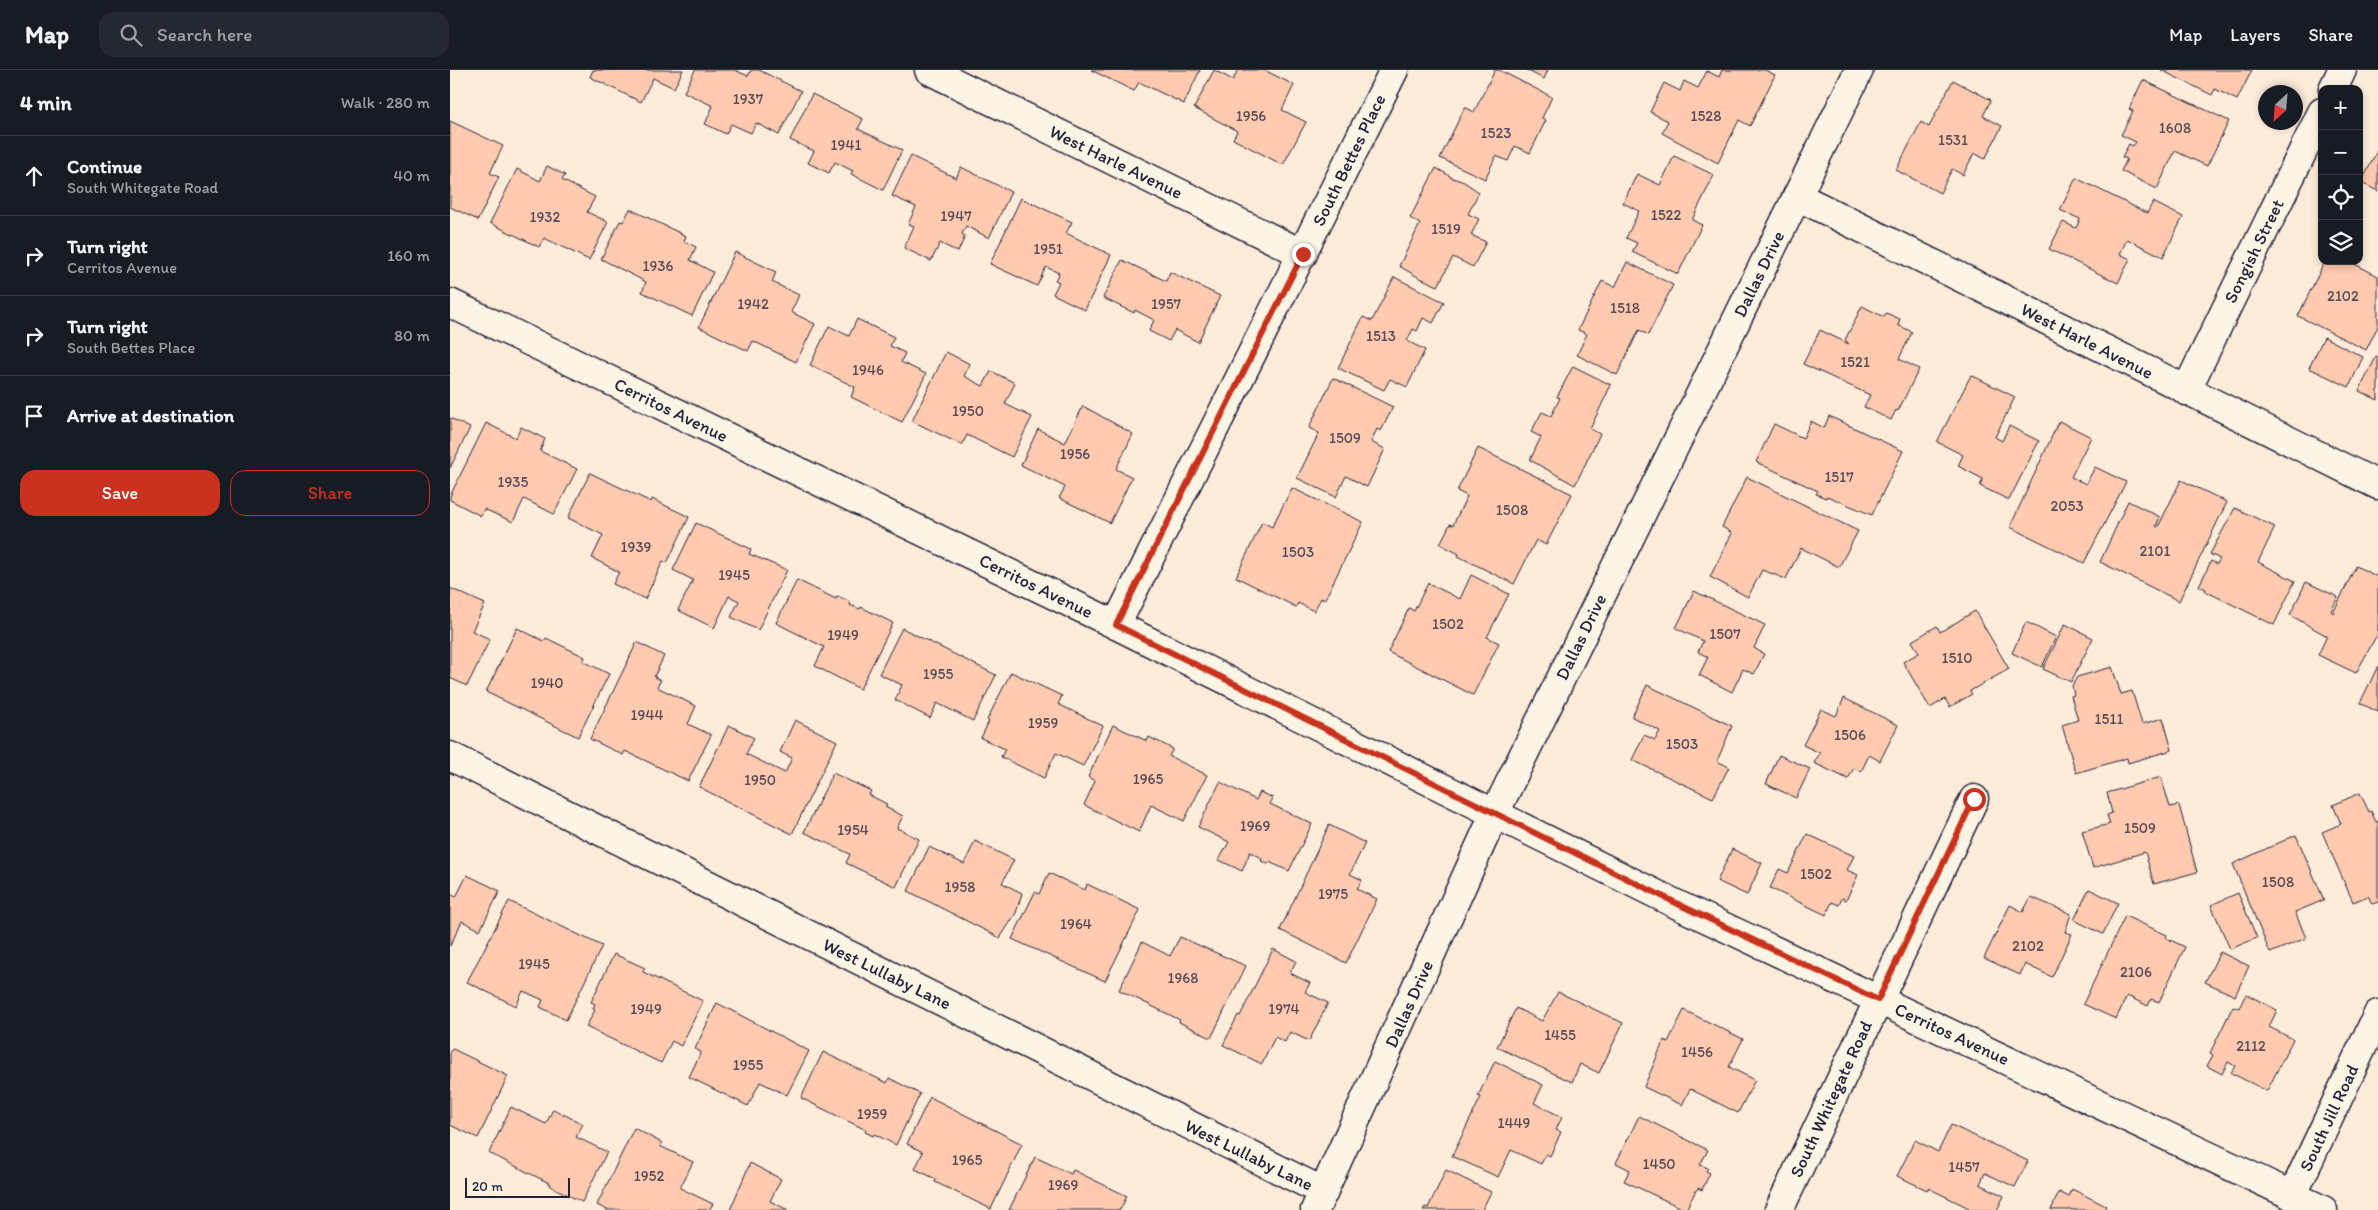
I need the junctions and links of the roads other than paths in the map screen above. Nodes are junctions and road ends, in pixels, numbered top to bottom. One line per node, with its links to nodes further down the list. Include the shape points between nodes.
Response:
1 (929, 70): 8 (street, West Harle Avenue)
2 (1394, 70): 8 (street, South Bettes Place)
3 (1860, 70): 7 (street, Dallas Drive)
4 (2342, 70): 5 (street)
5 (2335, 85)
6 (2318, 120): 10 (street, Songish Street)
7 (1798, 196): 10 (street, West Harle Avenue); 15 (street, Dallas Drive)
8 (1303, 254): 12 (street, South Bettes Place)
9 (450, 303): 12 (street, Cerritos Avenue)
10 (2186, 391): 11 (street, West Harle Avenue)
11 (2378, 485)
12 (1116, 625): 15 (street, Cerritos Avenue)
13 (450, 756): 19 (street, West Lullaby Lane)
14 (1974, 799): 16 (street, South Whitegate Road)
15 (1495, 813): 16 (street, Cerritos Avenue); 19 (street, Dallas Drive)
16 (1878, 1000): 18 (street, Cerritos Avenue); 20 (street, South Whitegate Road)
17 (2378, 1014): 18 (street, South Jill Road)
18 (2292, 1196): 21 (street, Cerritos Avenue)
19 (1319, 1201)
20 (1779, 1210)
21 (2323, 1210)

